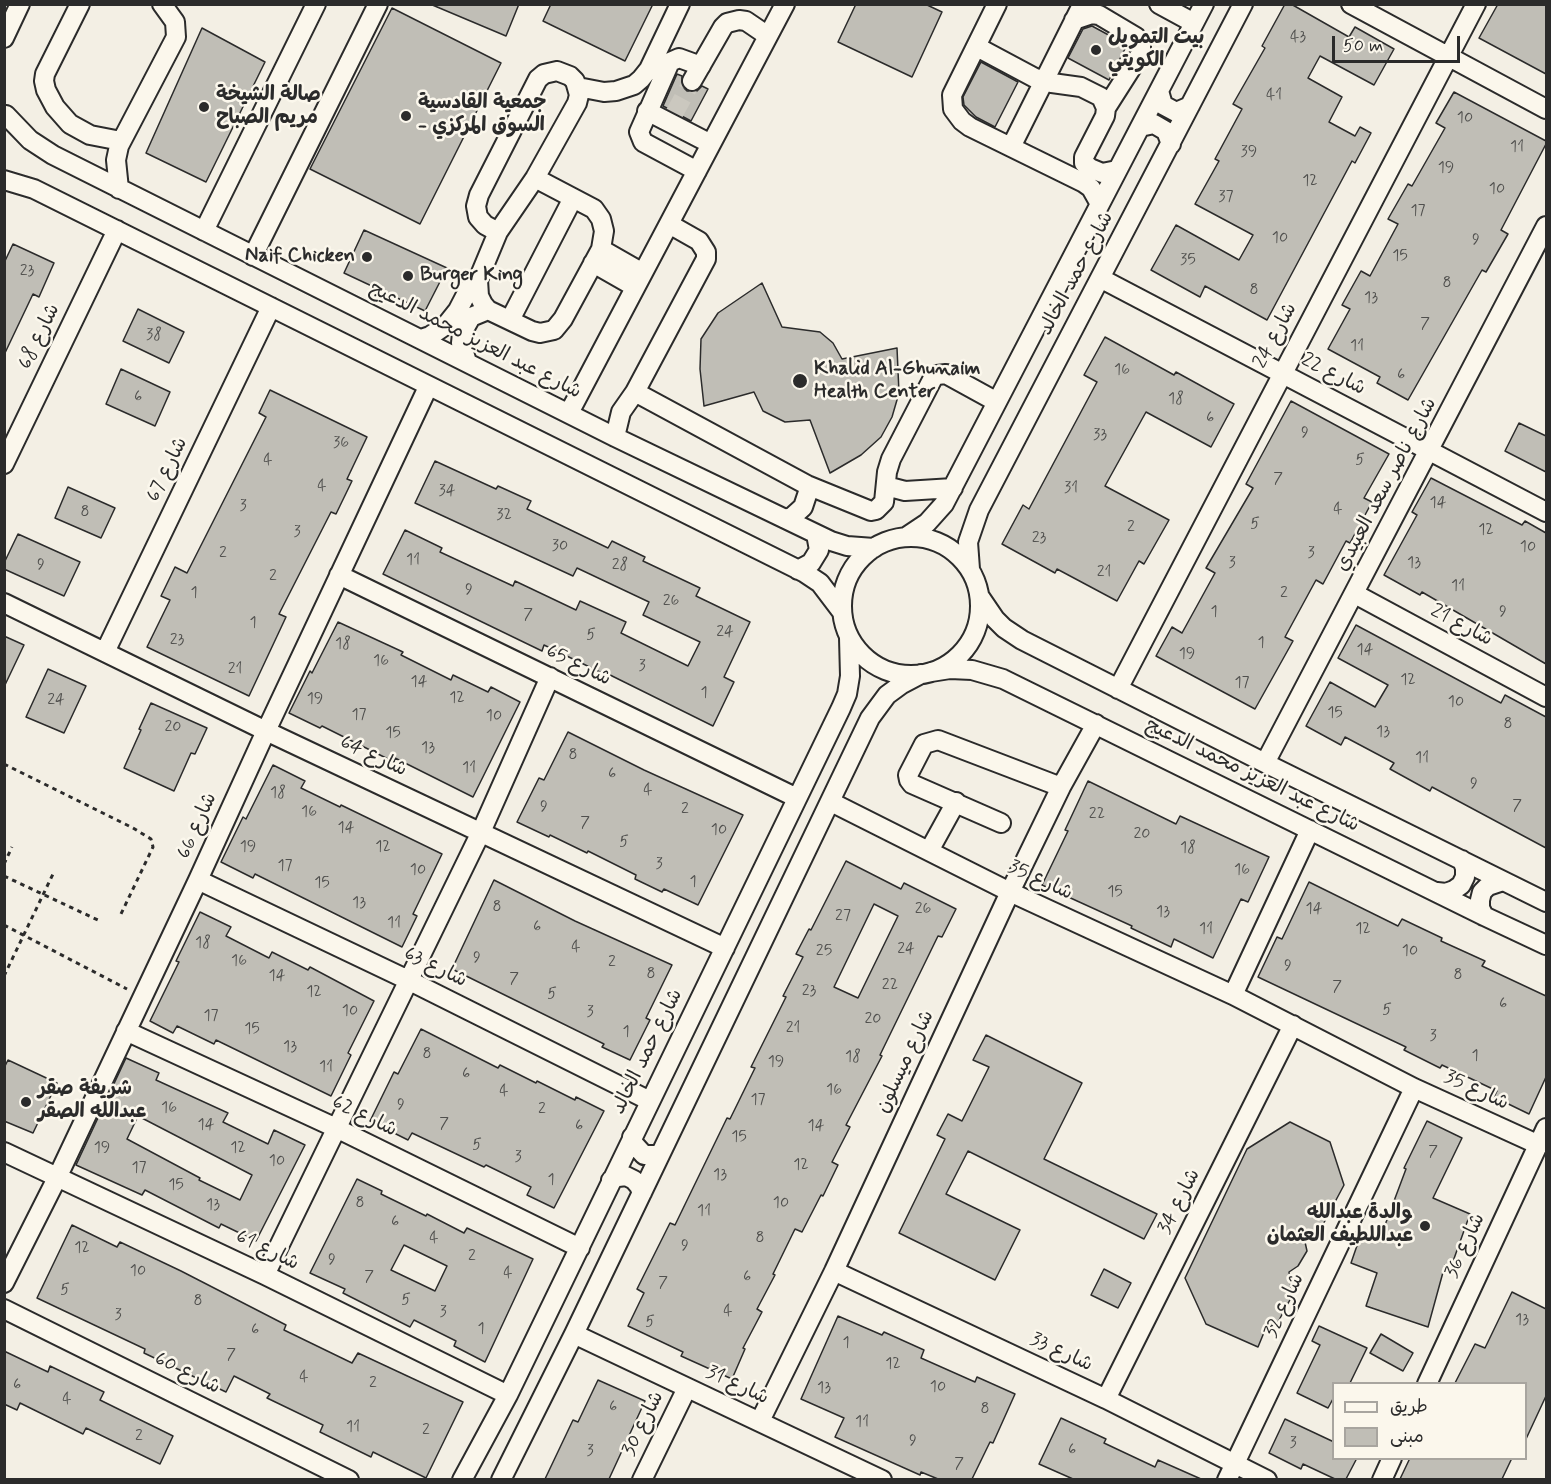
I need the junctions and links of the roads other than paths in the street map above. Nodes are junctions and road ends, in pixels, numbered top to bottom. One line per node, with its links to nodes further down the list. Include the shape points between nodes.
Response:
1 (20, 4): 17 (street)
2 (80, 4): 30 (street, via 45,74 46,90 70,124 90,135)
3 (162, 4): 30 (street, via 175,22 176,37)
4 (316, 4): 44 (street)
5 (378, 4): 46 (street)
6 (680, 4): 21 (street, via 641,79 616,91)
7 (785, 4): 16 (street)
8 (997, 4): 18 (street)
9 (1159, 4): 15 (street)
10 (1204, 4): 15 (street, شارع حمد الخالد)
11 (1244, 4): 23 (street, شارع حمد الخالد)
12 (1351, 4): 19 (street)
13 (1476, 4): 19 (street, شارع 24)
14 (1078, 12): 20 (street); 24 (street, via 1099,15 1136,37 1141,45 1141,53)
15 (1194, 23): 22 (street, شارع حمد الخالد)
16 (768, 36): 27 (street, via 746,21 727,23 697,74 679,58 670,62); 31 (street)
17 (4, 38)
18 (977, 47): 20 (street); 33 (street, via 952,95 953,109 970,127)
19 (1449, 57): 25 (street); 56 (street, شارع 24)
20 (1044, 81): 24 (street, via 1081,87 1101,97); 33 (street)
21 (578, 87): 36 (street, via 577,103); 45 (street, via 564,72 550,72 538,79 476,206 478,217)
22 (1159, 91): 23 (street, via 1163,105 1176,112); 28 (street, شارع حمد الخالد)
23 (1190, 106): 32 (street, شارع حمد الخالد)
24 (1106, 108): 34 (street, via 1084,163 1102,173)
25 (1546, 109)
26 (5, 111): 29 (street); 38 (street, شارع عبد العزيز محمد الدعيج, via 39,148)
27 (647, 111): 31 (street, via 672,118); 35 (street, via 640,139)
28 (1140, 127): 32 (street, via 1154,124 1166,131); 34 (street, شارع حمد الخالد)
29 (4, 135)
30 (122, 141): 38 (street, via 116,160)
31 (711, 144): 35 (street)
32 (1171, 144): 48 (street, شارع حمد الخالد)
33 (1011, 147): 40 (street, via 1084,183)
34 (1117, 170): 40 (street, شارع حمد الخالد)
35 (696, 171): 41 (street)
36 (535, 178): 39 (street); 45 (street)
37 (4, 180): 43 (street, via 34,189)
38 (119, 189): 44 (street, شارع عبد العزيز محمد الدعيج)
39 (573, 198): 47 (street, via 594,209 601,219 604,231); 53 (street)
40 (1100, 204): 59 (street, شارع حمد الخالد)
41 (669, 224): 50 (street); 58 (street, via 699,241 706,259)
42 (1546, 226): 62 (street, شارع ناصر سعد العبيدي)
43 (117, 230): 51 (street); 63 (street, شارع 68)
44 (204, 231): 46 (street, شارع عبد العزيز محمد الدعيج)
45 (498, 232): 49 (street)
46 (253, 256): 54 (street, شارع عبد العزيز محمد الدعيج)
47 (597, 256): 50 (street); 53 (street, via 554,330 540,333)
48 (1100, 278): 56 (street, شارع 22); 72 (street, شارع حمد الخالد, via 979,510 968,542)
49 (478, 280): 52 (street, via 479,296); 54 (street, via 472,283 446,325)
50 (639, 280): 60 (street)
51 (271, 307): 57 (street); 80 (street, شارع 67)
52 (488, 310): 53 (street); 55 (street, via 471,317 462,333)
53 (510, 320)
54 (421, 339): 55 (street, شارع عبد العزيز محمد الدعيج)
55 (467, 362): 60 (street, شارع عبد العزيز محمد الدعيج)
56 (1281, 374): 62 (street, شارع 22); 83 (street, شارع 24)
57 (428, 387): 73 (street); 74 (street, شارع 66)
58 (635, 392): 61 (street, via 621,412); 64 (street)
59 (997, 402): 65 (street, via 946,375 933,378 891,459); 66 (street, شارع حمد الخالد)
60 (569, 413): 61 (street, شارع عبد العزيز محمد الدعيج)
61 (615, 436): 68 (street, شارع عبد العزيز محمد الدعيج)
62 (1430, 450): 67 (street, شارع 22); 75 (street, شارع ناصر سعد العبيدي)
63 (4, 464)
64 (807, 485): 65 (street, via 871,511 881,507); 68 (street, via 803,507)
65 (886, 486): 66 (street, via 905,491)
66 (953, 488): 70 (street, شارع حمد الخالد, via 933,517)
67 (1546, 512)
68 (785, 519): 69 (street, شارع عبد العزيز محمد الدعيج)
69 (816, 534): 71 (street, شارع عبد العزيز محمد الدعيج, via 847,546); 73 (street, via 819,550 812,563)
70 (906, 537): 71 (street); 72 (street, via 928,539 947,547)
71 (874, 548): 78 (street, via 849,575)
72 (970, 569): 76 (street)
73 (798, 570): 78 (street, via 820,583)
74 (339, 575): 82 (street, شارع 65); 86 (street, شارع 66)
75 (1355, 594): 84 (street, شارع 21); 87 (street, شارع ناصر سعد العبيدي)
76 (980, 597): 81 (street, via 979,621 969,643 953,661); 83 (street, شارع عبد العزيز محمد الدعيج, via 995,619 1013,635)
77 (4, 603): 80 (street, شارع 64)
78 (842, 612): 79 (street)
79 (849, 638): 81 (street, via 864,657 879,667 897,674); 89 (street, شارع حمد الخالد, via 847,694)
80 (105, 652): 86 (street, شارع 64)
81 (926, 673): 85 (street, شارع عبد العزيز محمد الدعيج, via 961,669 990,674); 90 (street, via 895,689 880,703)
82 (550, 677): 89 (street, شارع 65); 94 (street)
83 (1118, 689): 87 (street, شارع عبد العزيز محمد الدعيج)
84 (1546, 697)
85 (1096, 724): 88 (street, شارع ميسلون); 93 (street, شارع عبد العزيز محمد الدعيج)
86 (266, 731): 94 (street, شارع 64); 97 (street, شارع 66)
87 (1265, 763): 96 (street, شارع عبد العزيز محمد الدعيج)
88 (1060, 787): 91 (street, via 938,740 924,744 909,780); 99 (street, شارع ميسلون)
89 (797, 798): 104 (street, شارع حمد الخالد)
90 (831, 802): 95 (street, شارع 35); 115 (street)
91 (956, 802): 92 (street); 95 (street)
92 (1001, 823)
93 (1310, 830): 100 (street, شارع عبد العزيز محمد الدعيج); 106 (street)
94 (481, 832): 104 (street, شارع 64); 105 (street)
95 (928, 851): 99 (street, شارع 35)
96 (1462, 860): 98 (street, شارع عبد العزيز محمد الدعيج); 100 (street, via 1465,877 1461,885 1446,893)
97 (198, 880): 105 (street, شارع 63); 108 (street, شارع 66)
98 (1503, 881): 101 (street, شارع عبد العزيز محمد الدعيج); 102 (street, via 1482,892)
99 (1010, 892): 106 (street, شارع 35); 120 (street, شارع ميسلون)
100 (1437, 892): 102 (street, شارع عبد العزيز محمد الدعيج)
101 (1546, 902)
102 (1484, 916): 103 (street, شارع عبد العزيز محمد الدعيج)
103 (1546, 945)
104 (725, 948): 110 (street, شارع حمد الخالد)
105 (408, 980): 110 (street, شارع 63); 111 (street)
106 (1233, 995): 107 (street, شارع 35)
107 (1293, 1025): 109 (street, شارع 35); 128 (street, شارع 34)
108 (126, 1031): 111 (street, شارع 62); 116 (street, شارع 66)
109 (1414, 1088): 112 (street, شارع 35); 131 (street, شارع 32)
110 (650, 1101): 113 (street, شارع حمد الخالد)
111 (336, 1128): 119 (street, شارع 62); 121 (street)
112 (1543, 1136): 125 (street, شارع 36)
113 (632, 1137): 115 (street, via 644,1155); 117 (street, شارع حمد الخالد)
114 (4, 1152): 116 (street, شارع 61)
115 (660, 1155): 118 (street)
116 (57, 1178): 121 (street, شارع 61); 122 (street, شارع 66)
117 (610, 1180): 118 (street, via 626,1176 634,1180); 119 (street, شارع حمد الخالد)
118 (642, 1193): 124 (street)
119 (580, 1248): 127 (street, شارع حمد الخالد)
120 (834, 1271): 128 (street, شارع 33); 129 (street, شارع ميسلون)
121 (265, 1275): 127 (street, شارع 61)
122 (4, 1283)
123 (4, 1309): 132 (street, شارع 60)
124 (574, 1334): 126 (street, شارع 31); 134 (street)
125 (1427, 1382)
126 (687, 1388): 129 (street, شارع 31); 135 (street, شارع 30)
127 (508, 1395): 133 (street, شارع حمد الخالد)
128 (1106, 1399): 131 (street, شارع 33)
129 (760, 1421): 136 (street, شارع 31)
130 (1391, 1460): 138 (street)
131 (1231, 1471): 137 (street, شارع 33)
132 (349, 1479)
133 (462, 1479)
134 (501, 1479)
135 (642, 1479)
136 (882, 1479)
137 (1267, 1479)
138 (1382, 1479)

